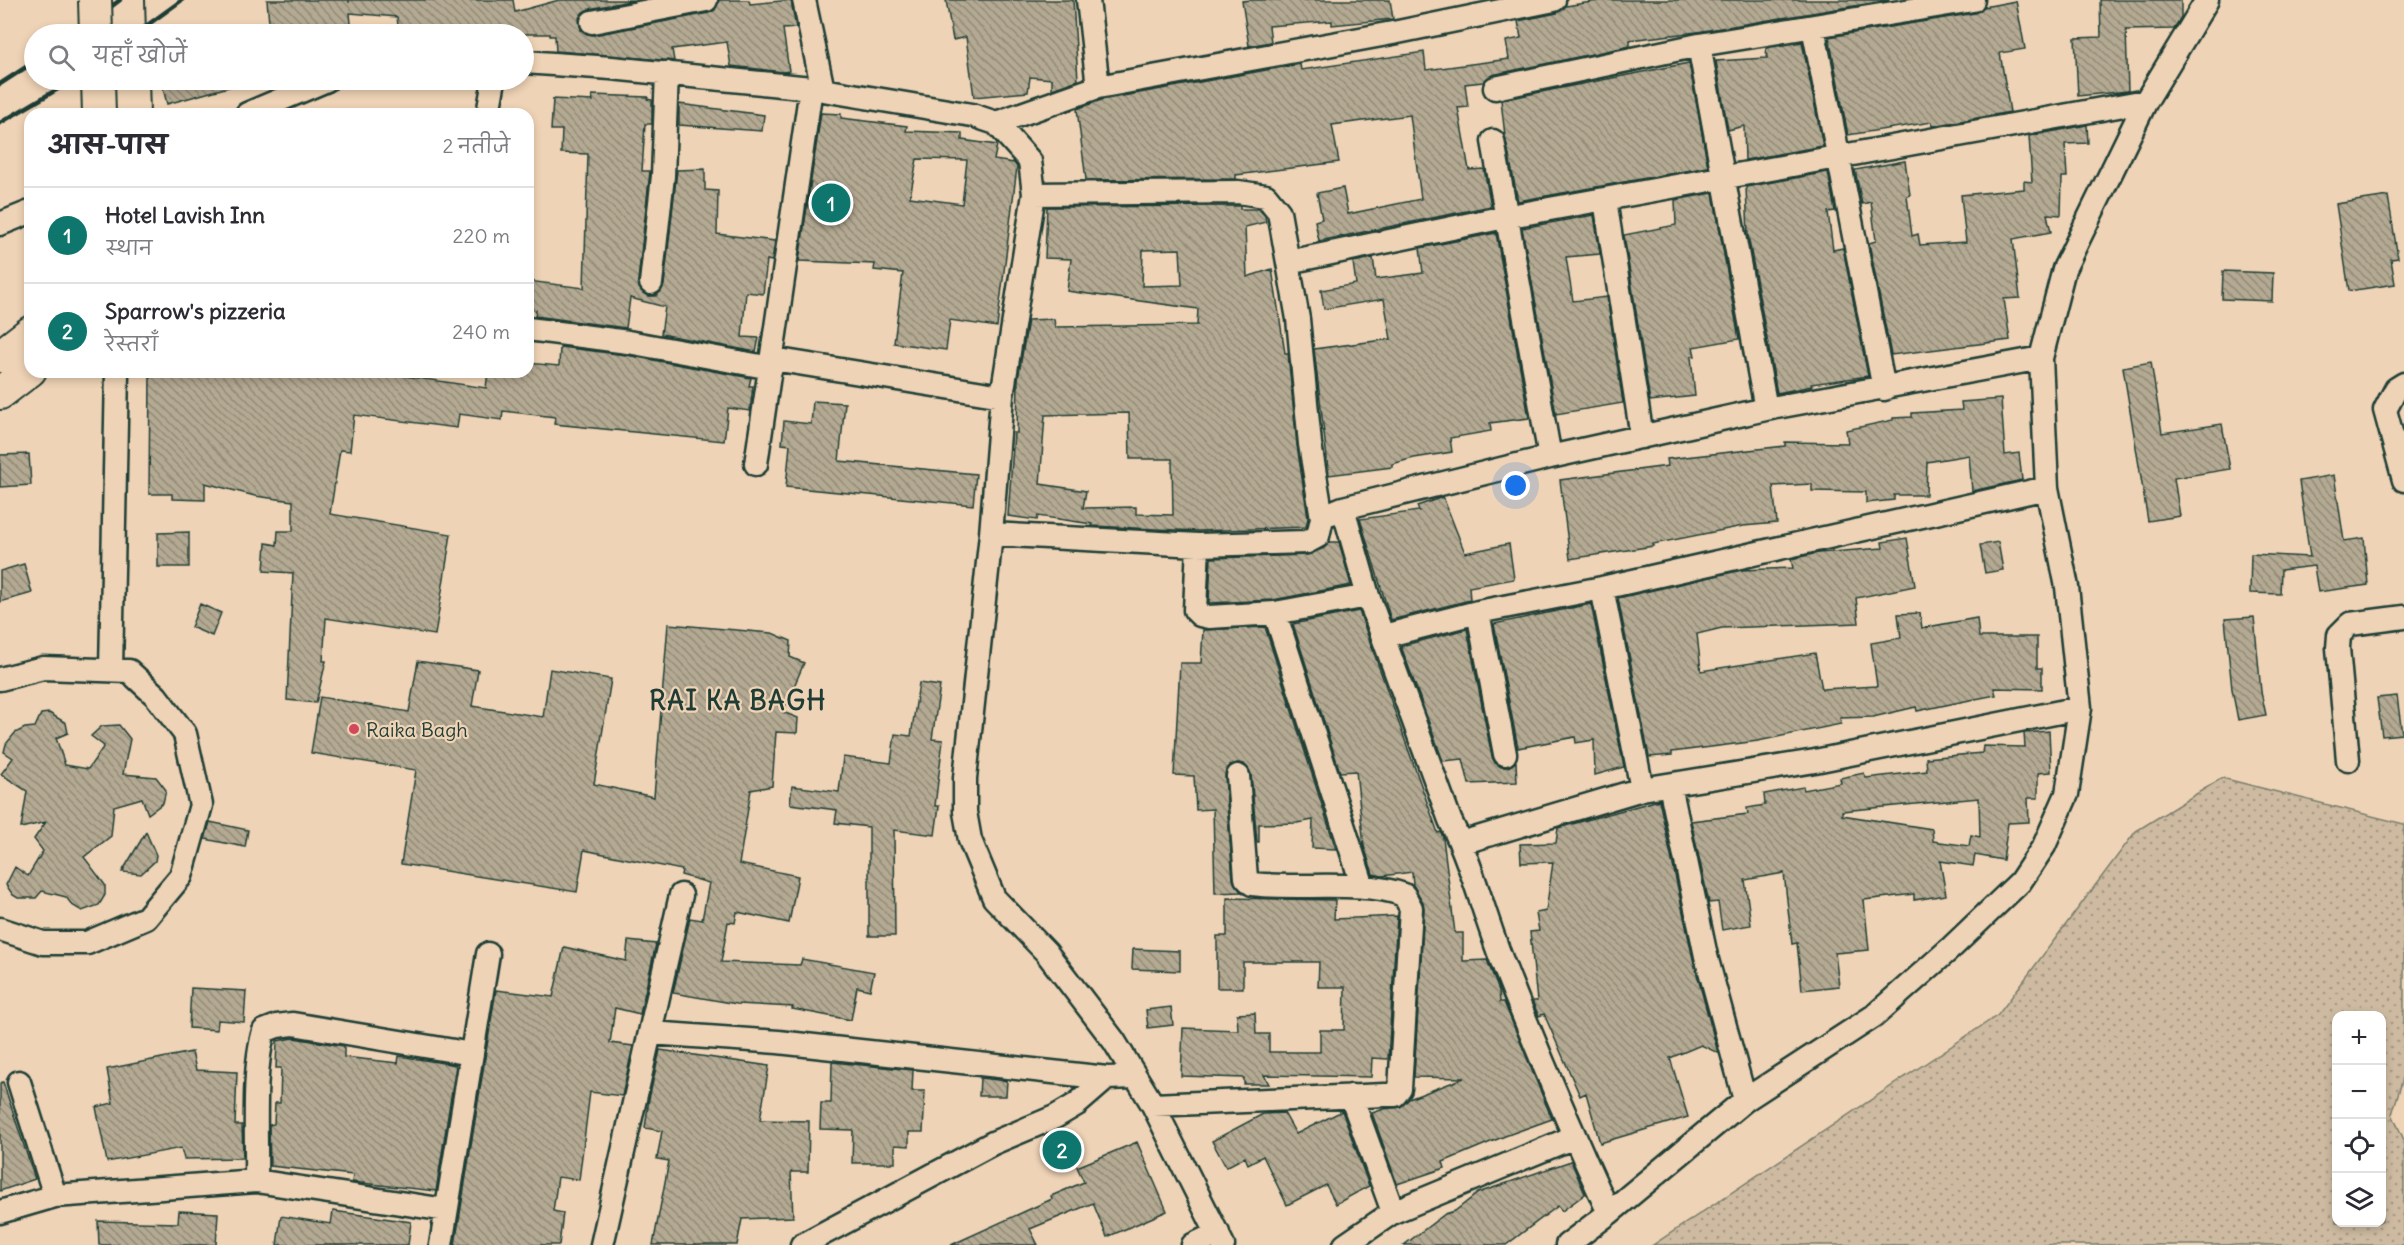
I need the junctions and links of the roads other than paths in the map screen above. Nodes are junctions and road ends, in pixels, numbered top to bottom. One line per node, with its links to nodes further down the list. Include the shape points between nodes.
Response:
1 (95, 0): 10 (highway, bridge)
2 (128, 0): 11 (highway)
3 (706, 0): 9 (street)
4 (804, 0): 18 (street)
5 (1088, 0): 16 (street)
6 (1554, 0): 16 (street)
7 (1973, 0): 12 (street)
8 (2207, 0): 23 (street)
9 (592, 22)
10 (96, 24)
11 (129, 24)
12 (1813, 27): 13 (street); 30 (street)
13 (1699, 45): 17 (street); 31 (street)
14 (534, 63): 15 (street)
15 (667, 73): 18 (street); 38 (street, via 663,176)
16 (1098, 87): 28 (street)
17 (1495, 88)
18 (817, 89): 28 (street, via 972,115); 43 (street)
19 (98, 90): 24 (highway)
20 (132, 90): 25 (highway)
21 (303, 90): 26 (street)
22 (492, 90): 27 (street)
23 (2146, 101): 30 (street); 42 (street, via 2064,269)
24 (99, 108)
25 (133, 108)
26 (261, 108)
27 (489, 108)
28 (996, 123): 32 (street, via 1030,161)
29 (1494, 141): 35 (street)
30 (1838, 157): 31 (street); 47 (street)
31 (1722, 179): 33 (street); 50 (street)
32 (1034, 194): 37 (street, via 1238,192 1266,196 1279,212); 49 (street)
33 (1605, 200): 35 (street); 51 (street)
34 (24, 214): 36 (street)
35 (1505, 217): 37 (street); 52 (street)
36 (0, 224)
37 (1288, 262): 57 (street)
38 (651, 283)
39 (534, 331): 43 (street)
40 (24, 338): 41 (highway)
41 (0, 356)
42 (2041, 358): 47 (street); 55 (street)
43 (772, 364): 49 (street); 53 (street)
44 (24, 375): 48 (highway)
45 (117, 378): 66 (street)
46 (2404, 384): 54 (street, via 2396,389 2385,410)
47 (1884, 389): 50 (street)
48 (0, 393)
49 (1002, 396): 58 (street)
50 (1766, 409): 51 (street)
51 (1642, 436): 52 (street)
52 (1550, 457): 56 (street)
53 (756, 464)
54 (2404, 480)
55 (2047, 488): 60 (street); 68 (street, via 2067,587)
56 (1343, 508): 57 (street); 61 (street)
57 (1322, 518): 59 (street, via 1318,536 1307,542)
58 (991, 534): 59 (street); 81 (street, via 964,778 964,812 970,840 994,898 1046,952 1114,1041)
59 (1198, 544): 63 (street, via 1195,610 1200,615)
60 (1602, 588): 62 (street); 73 (street)
61 (1368, 596): 63 (street); 65 (street)
62 (1478, 612): 65 (street); 69 (street)
63 (1275, 613): 75 (street)
64 (2404, 616): 70 (street, via 2350,624 2339,635)
65 (1383, 636): 74 (street)
66 (111, 670): 67 (street, via 43,668); 77 (street, via 129,671 156,696 185,734 201,805 181,876 146,918 87,942 43,942)
67 (0, 679)
68 (2080, 708): 72 (street, via 1815,761); 85 (street, via 2067,794 2044,846 2020,882 1874,1016)
69 (1505, 754)
70 (2348, 760)
71 (1238, 776): 75 (street, via 1246,878 1252,884)
72 (1670, 785): 73 (street); 85 (street, via 1706,956)
73 (1642, 789): 74 (street)
74 (1461, 843): 87 (street, via 1501,960)
75 (1363, 887): 84 (street, via 1404,895 1411,908 1400,1089 1395,1095)
76 (681, 895): 79 (street)
77 (0, 929)
78 (488, 954): 80 (street)
79 (651, 1033): 82 (street, via 778,1042); 96 (street)
80 (472, 1054): 88 (street, via 293,1024 264,1031 258,1071); 90 (street)
81 (1135, 1077): 82 (street); 86 (street)
82 (1107, 1078): 97 (street, via 1055,1117 993,1143)
83 (19, 1082): 89 (street)
84 (1351, 1096): 86 (street); 92 (street)
85 (1745, 1100): 93 (street)
86 (1153, 1105): 94 (street)
87 (1574, 1137): 92 (street); 93 (street)
88 (256, 1181): 89 (street); 90 (street)
89 (55, 1196): 91 (street)
90 (447, 1210): 95 (street)
91 (0, 1212)
92 (1393, 1212): 99 (street)
93 (1609, 1213): 100 (street)
94 (1221, 1239): 98 (street)
95 (441, 1245)
96 (602, 1245)
97 (802, 1245)
98 (1193, 1245)
99 (1345, 1245)
100 (1567, 1245)

